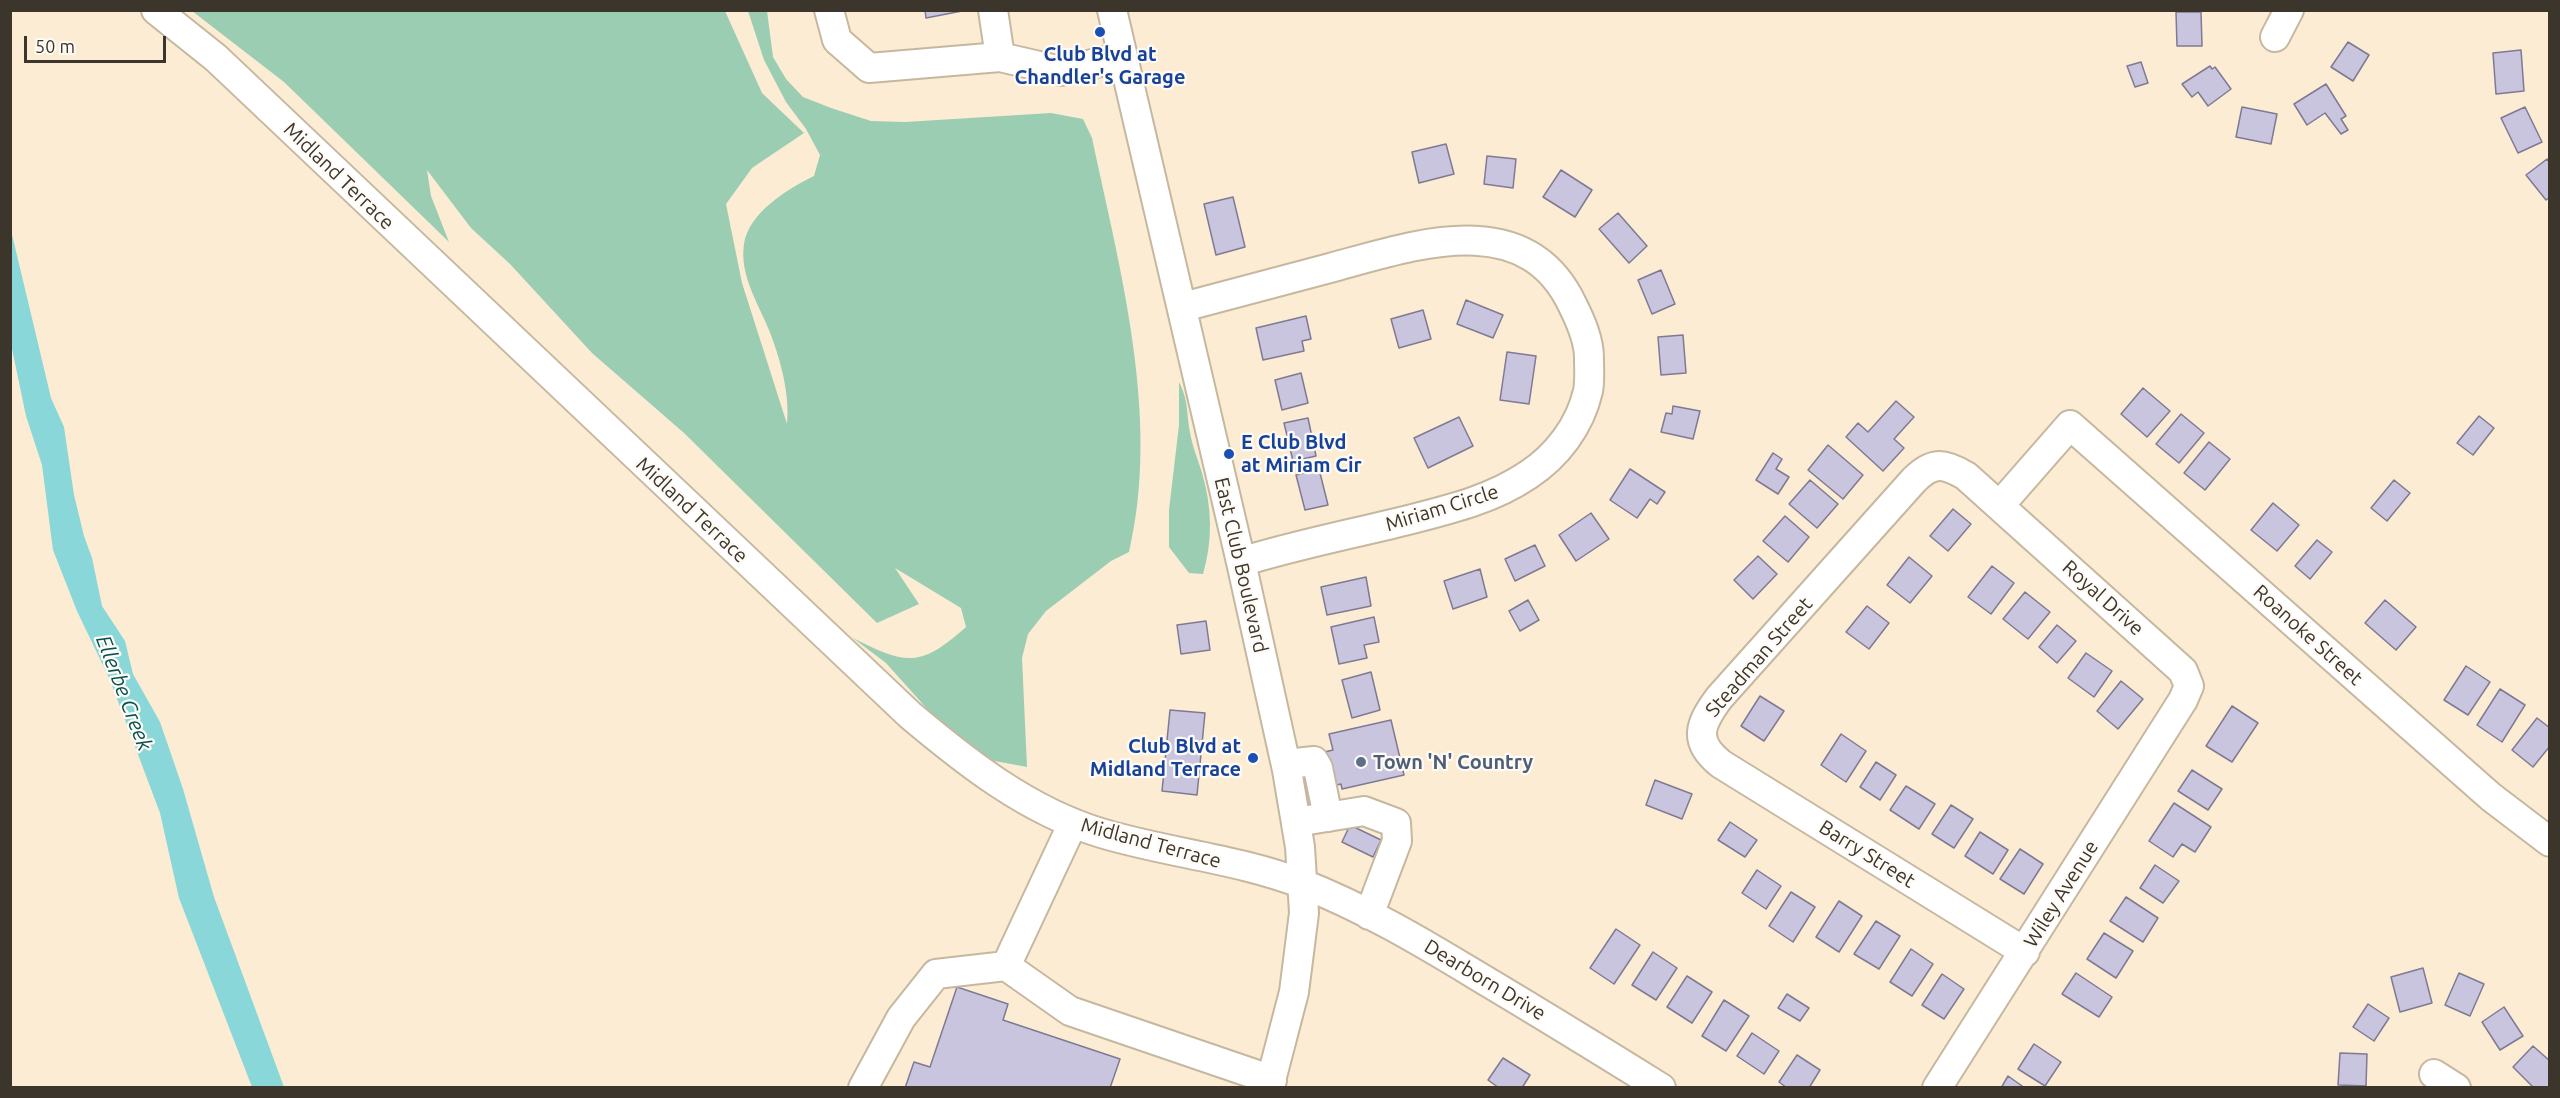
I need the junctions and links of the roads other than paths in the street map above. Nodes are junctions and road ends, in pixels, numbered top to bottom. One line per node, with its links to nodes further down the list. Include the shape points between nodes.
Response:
1 (156, 10): 18 (street, Midland Terrace, via 216,58 910,715 984,775)
2 (829, 10): 7 (street, via 837,40 869,68)
3 (993, 10): 7 (street)
4 (1112, 10): 8 (street, East Club Boulevard)
5 (2289, 10): 6 (street)
6 (2275, 37)
7 (1000, 57): 8 (street, via 1060,71)
8 (1123, 57): 9 (street, East Club Boulevard)
9 (1183, 307): 11 (street, East Club Boulevard); 11 (street, Miriam Circle, via 1420,244 1468,239 1501,244 1529,254 1547,268 1567,292 1581,321 1588,351 1588,389 1579,417 1549,459 1528,475 1459,507)
10 (2000, 505): 12 (street, Royal Drive, via 1950,466 1923,471); 13 (street, Royal Drive, via 2183,671 2189,686); 19 (street, Roanoke Street, via 2070,425 2491,797)
11 (1241, 562): 15 (street, East Club Boulevard)
12 (1816, 592): 14 (street, Steadman Street, via 1705,717 1701,733 1703,746)
13 (2183, 700): 22 (street, Wiley Avenue)
14 (1711, 756): 22 (street, Barry Street)
15 (1286, 764): 16 (street, via 1314,761); 17 (street, East Club Boulevard)
16 (1328, 817): 17 (street); 21 (street, via 1364,811 1396,823 1397,841)
17 (1296, 822): 20 (street, East Club Boulevard)
18 (1073, 823): 20 (street, Midland Terrace, via 1110,836); 23 (street)
19 (2550, 842)
20 (1303, 884): 21 (street, Dearborn Drive); 24 (street, East Club Boulevard, via 1304,913 1294,992)
21 (1369, 915): 26 (street, Dearborn Drive, via 1410,935)
22 (2025, 952): 27 (street, Wiley Avenue)
23 (1006, 966): 24 (street, via 1070,1011); 25 (street, via 936,974 901,1018)
24 (1270, 1084)
25 (863, 1088)
26 (1661, 1088)
27 (1937, 1088)

